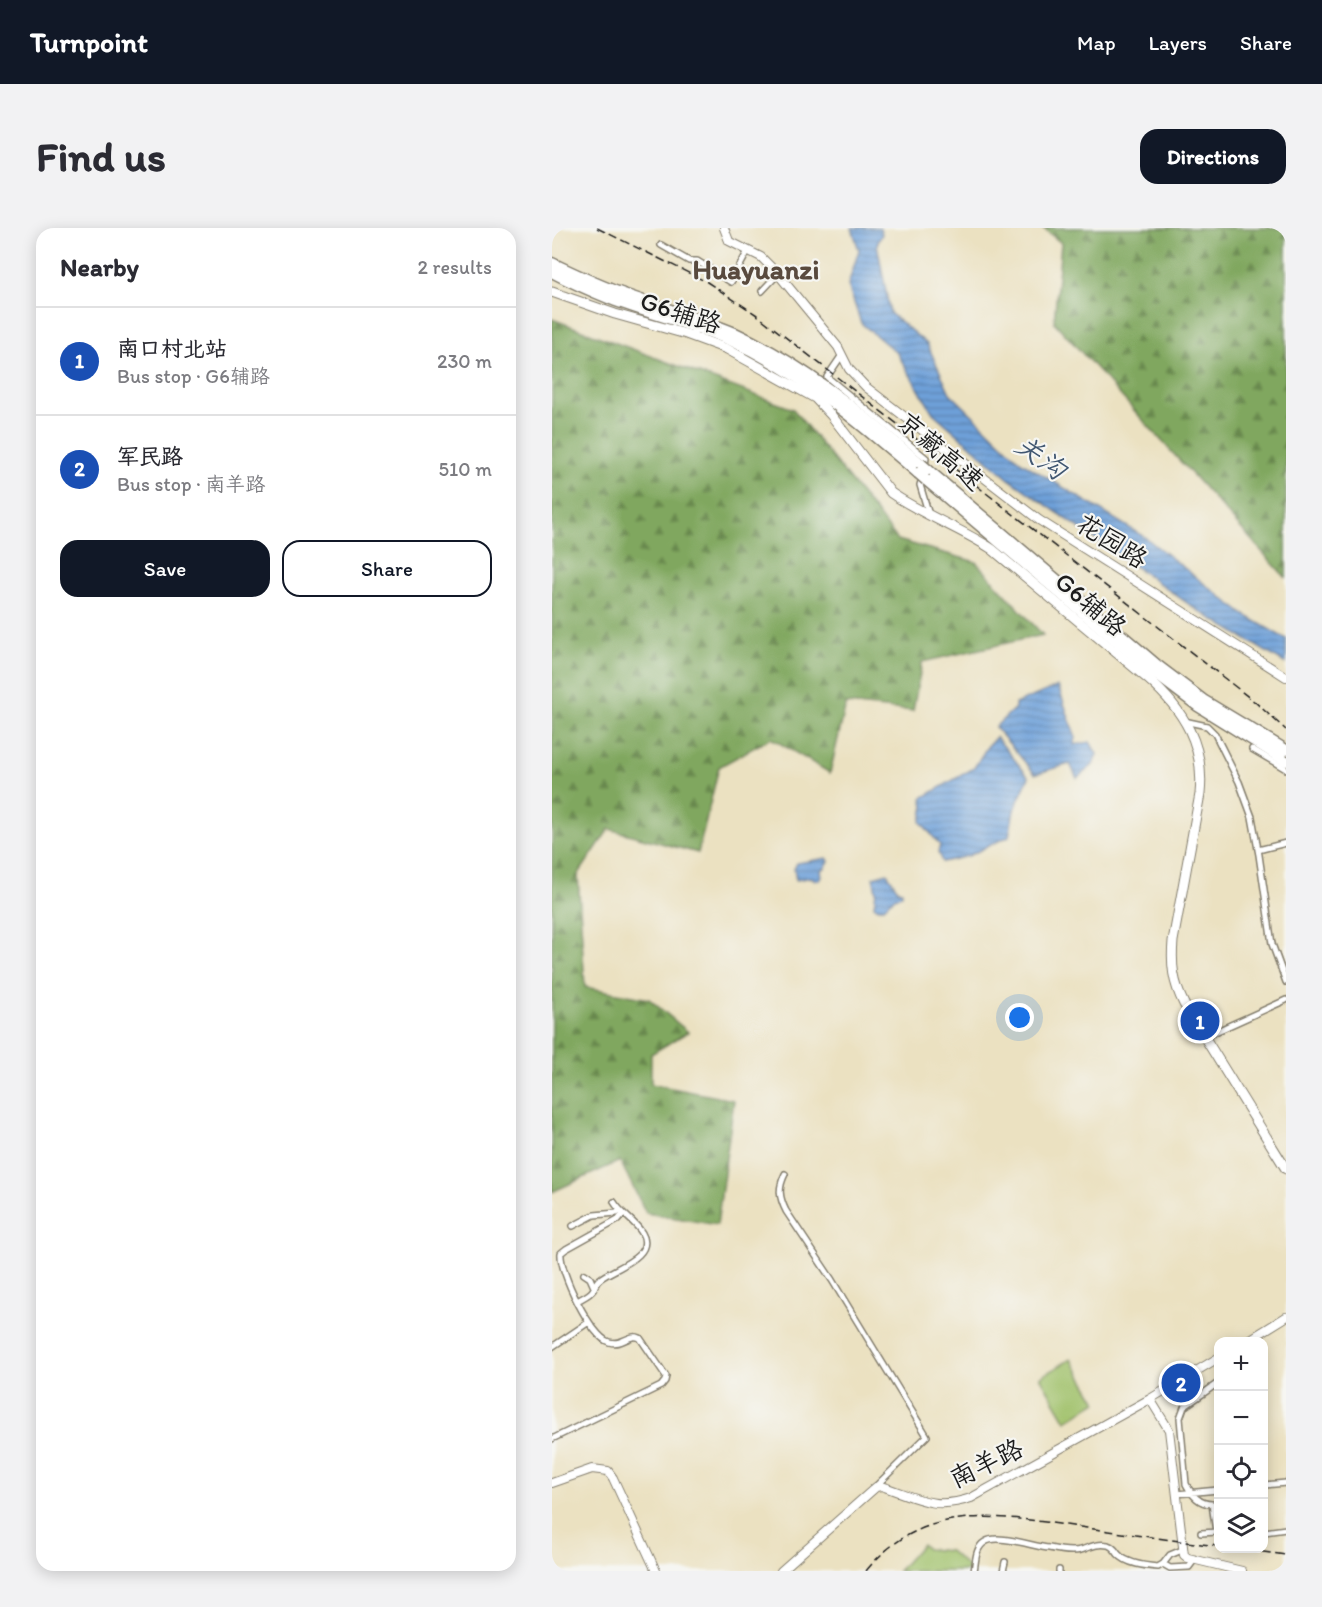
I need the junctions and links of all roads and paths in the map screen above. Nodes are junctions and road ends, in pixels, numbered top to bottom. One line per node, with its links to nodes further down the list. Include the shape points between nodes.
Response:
1 (724, 228): 3 (street, 花园路, via 729,240)
2 (662, 245): 3 (street, via 731,282)
3 (748, 251): 6 (street, 花园路)
4 (552, 263): 10 (highway, 京藏高速, via 763,348 852,405)
5 (552, 272): 10 (highway, via 759,356 846,411)
6 (778, 274): 7 (street); 9 (street, 花园路)
7 (762, 291)
8 (552, 292): 11 (main road, G6辅路, via 727,349 815,398 891,493)
9 (842, 355): 11 (street, via 827,377 926,458 920,485); 12 (street, 花园路, via 866,387 1039,520)
10 (923, 472): 14 (highway, 京藏高速, via 1158,666)
11 (929, 515): 13 (main road, G6辅路, via 976,538 1005,560 1161,690)
12 (1286, 677)
13 (1184, 721): 19 (street, via 1207,726 1215,734 1252,817); 22 (main road, G6辅路, via 1202,772 1173,941 1172,970 1178,991)
14 (1258, 743): 15 (highway); 16 (highway); 17 (street)
15 (1286, 750)
16 (1286, 761)
17 (1286, 769)
18 (1286, 843): 19 (street)
19 (1258, 850): 20 (street, via 1272,944)
20 (1286, 982)
21 (1286, 1001): 22 (street)
22 (1204, 1037): 23 (main road, G6辅路)
23 (1286, 1169)
24 (785, 1174): 42 (street, via 780,1199 786,1211 927,1436)
25 (614, 1202): 26 (street)
26 (621, 1212): 27 (street, via 594,1215); 29 (street, via 642,1232 644,1247 635,1259 601,1278); 30 (street, via 618,1220 561,1253)
27 (573, 1226)
28 (584, 1274): 29 (street)
29 (594, 1288): 30 (street)
30 (577, 1301): 32 (street)
31 (1286, 1317): 33 (street)
32 (589, 1322): 34 (street); 38 (street, via 607,1342 640,1338 666,1376 665,1381)
33 (1253, 1337)
34 (552, 1347)
35 (1214, 1360): 37 (street, 南羊路)
36 (1214, 1386): 44 (street, via 1184,1407 1180,1418 1186,1484)
37 (1150, 1399): 42 (street, 南羊路, via 961,1502 926,1503); 45 (street, via 1169,1430)
38 (552, 1439)
39 (552, 1482): 56 (street, via 591,1470 608,1471)
40 (1286, 1483): 41 (street)
41 (1268, 1485)
42 (876, 1487): 57 (street)
43 (1214, 1490): 44 (street)
44 (1191, 1492): 45 (street); 46 (street, via 1212,1504)
45 (1176, 1494): 51 (street)
46 (1214, 1515)
47 (1286, 1529): 48 (street)
48 (1268, 1531)
49 (1214, 1532): 50 (street)
50 (1201, 1533)
51 (1182, 1550): 52 (street, via 1188,1558); 54 (street, via 1170,1555)
52 (1195, 1559): 55 (street); 60 (street)
53 (1005, 1562): 59 (street)
54 (1163, 1564): 55 (street); 58 (street, via 1139,1565 1110,1545 1090,1545 1080,1550 993,1539 977,1550)
55 (1185, 1569)
56 (656, 1571)
57 (781, 1571)
58 (974, 1571)
59 (1003, 1571)
60 (1242, 1571)

